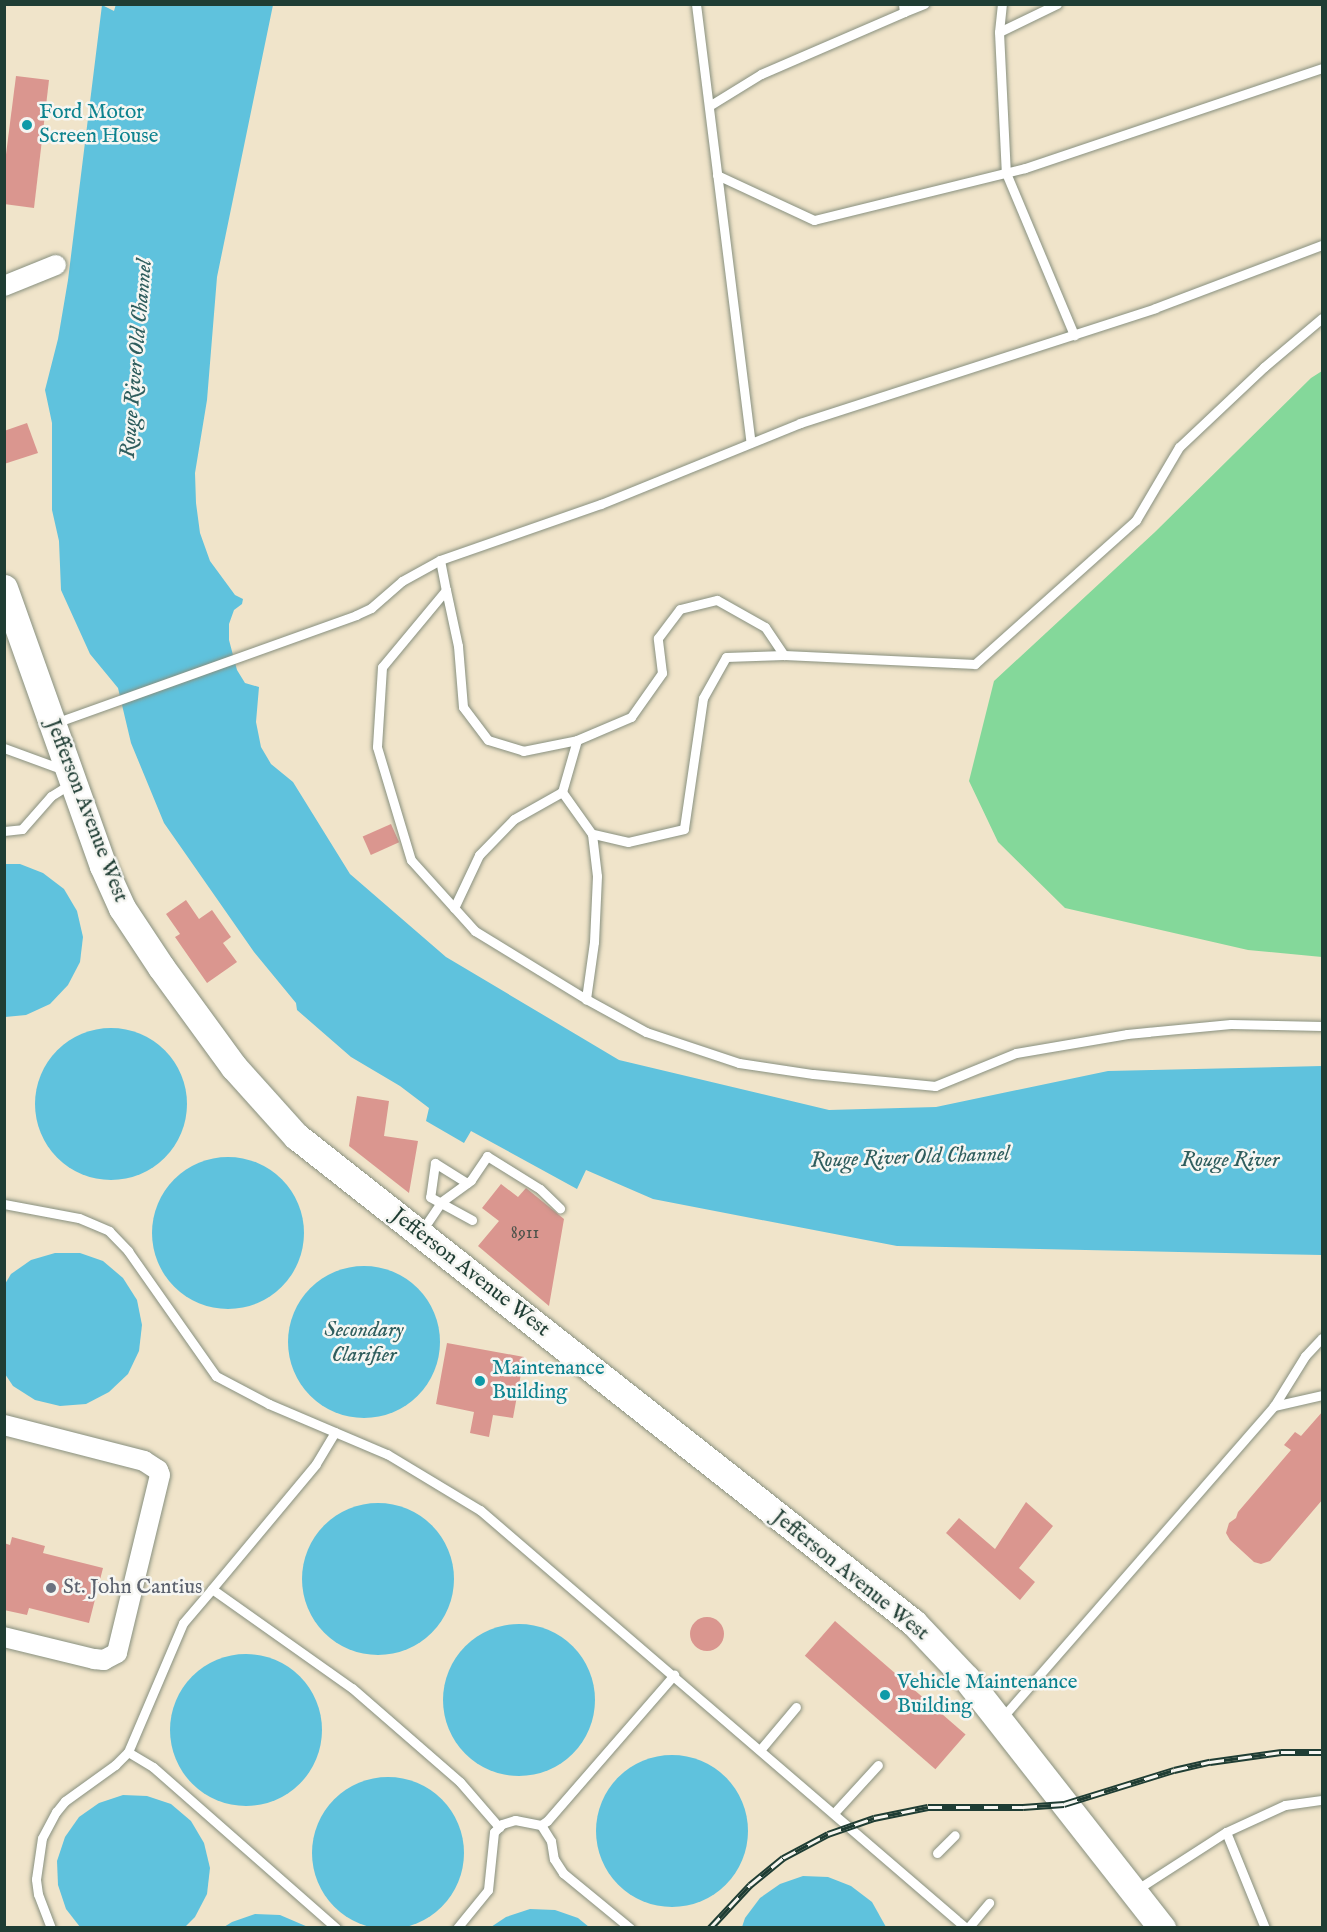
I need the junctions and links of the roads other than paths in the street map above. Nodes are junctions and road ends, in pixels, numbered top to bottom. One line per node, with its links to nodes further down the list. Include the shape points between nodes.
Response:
1 (696, 4): 8 (lane)
2 (924, 4): 5 (lane)
3 (1002, 4): 6 (lane)
4 (1057, 4): 6 (lane)
5 (903, 8): 8 (lane, via 761,74)
6 (999, 32): 9 (lane)
7 (1323, 68): 9 (lane)
8 (709, 106): 10 (lane)
9 (1006, 173): 10 (lane, via 814,220); 15 (lane)
10 (717, 175): 16 (lane)
11 (1323, 245): 15 (lane)
12 (56, 265): 13 (street)
13 (4, 286)
14 (1323, 318): 20 (lane, via 1264,366 1179,447 1136,520 975,664)
15 (1074, 335): 16 (lane, via 921,382)
16 (751, 443): 17 (lane, via 621,496)
17 (441, 560): 19 (lane); 21 (lane, via 393,586 371,608)
18 (4, 588): 21 (main road, Jefferson Avenue West)
19 (446, 590): 22 (lane, via 458,646 463,707 489,740 523,751); 28 (lane, via 382,667 377,747 411,860)
20 (784, 655): 22 (lane, via 765,627 717,600 680,609 658,638 662,673 631,717); 27 (lane, via 726,657 703,698 684,829 628,842)
21 (53, 723): 24 (main road, Jefferson Avenue West)
22 (577, 741): 25 (lane)
23 (4, 748): 24 (lane, via 31,756)
24 (72, 777): 26 (lane, via 22,829); 36 (main road, Jefferson Avenue West, via 122,908 234,1067 296,1136)
25 (562, 792): 27 (lane); 28 (lane, via 514,819 479,855)
26 (4, 831)
27 (592, 834): 29 (lane, via 597,876)
28 (454, 908): 29 (lane, via 475,930)
29 (586, 999): 30 (lane, via 646,1032 739,1063 935,1086 1016,1053 1126,1034 1231,1024)
30 (1323, 1026)
31 (467, 1183): 32 (lane); 32 (lane, via 435,1163 430,1197); 34 (lane, via 487,1156 540,1189)
32 (441, 1202): 35 (lane); 36 (lane)
33 (4, 1204): 41 (lane, via 80,1218 109,1231 128,1251 216,1376)
34 (560, 1209)
35 (472, 1220)
36 (420, 1234): 46 (main road, Jefferson Avenue West, via 914,1623 966,1678)
37 (1323, 1338): 39 (lane, via 1305,1356)
38 (1323, 1395): 39 (lane)
39 (1274, 1406): 46 (lane)
40 (4, 1425): 43 (street, via 144,1461 158,1470 159,1486 120,1646 111,1658 94,1659)
41 (335, 1432): 42 (lane, via 310,1472); 44 (lane, via 387,1454 480,1510)
42 (212, 1589): 48 (lane, via 183,1623); 53 (lane, via 352,1688 460,1782)
43 (4, 1637)
44 (674, 1675): 47 (lane); 52 (lane, via 553,1816)
45 (796, 1707): 47 (lane)
46 (999, 1721): 57 (main road, Jefferson Avenue West)
47 (760, 1750): 51 (lane)
48 (128, 1752): 59 (lane, via 65,1801 42,1838 36,1879); 60 (lane, via 153,1767)
49 (878, 1765): 51 (lane)
50 (1323, 1800): 54 (lane, via 1285,1804)
51 (834, 1813): 63 (lane)
52 (541, 1825): 53 (lane, via 515,1820); 62 (lane, via 563,1874)
53 (499, 1827): 61 (lane, via 490,1848 488,1890)
54 (1226, 1832): 57 (lane); 65 (lane)
55 (955, 1835): 56 (lane)
56 (937, 1853)
57 (1134, 1892): 64 (main road, Jefferson Avenue West)
58 (988, 1903): 63 (lane)
59 (51, 1928)
60 (336, 1928)
61 (457, 1928)
62 (630, 1928)
63 (967, 1928)
64 (1162, 1928)
65 (1265, 1928)

